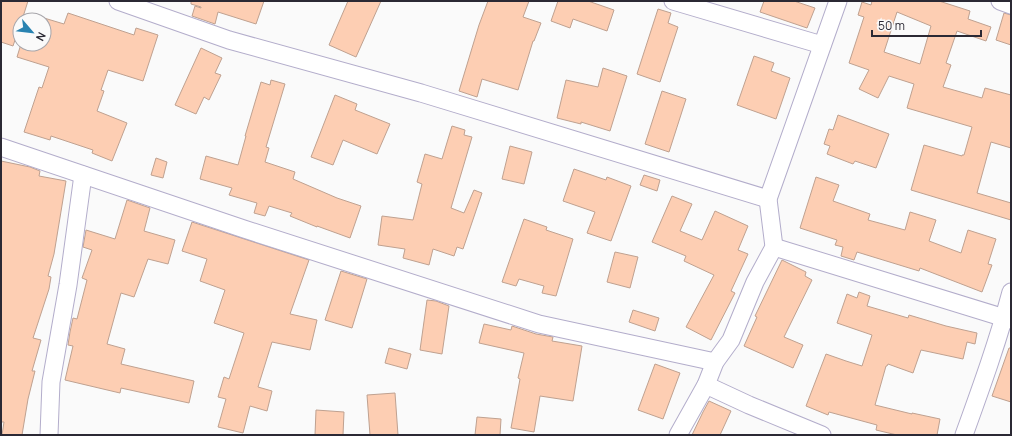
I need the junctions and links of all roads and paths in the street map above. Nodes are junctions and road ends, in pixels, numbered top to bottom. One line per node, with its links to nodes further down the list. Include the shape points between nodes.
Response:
1 (118, 1): 9 (street, via 229,40 421,93)
2 (838, 1): 6 (street)
3 (1000, 1): 5 (street)
4 (677, 2): 6 (street)
5 (1011, 5)
6 (822, 45): 9 (street)
7 (1, 148): 8 (street)
8 (83, 175): 13 (street, via 540,324); 15 (street, via 51,382)
9 (768, 199): 10 (street)
10 (774, 247): 12 (street); 13 (street, via 755,282 730,340)
11 (1011, 292): 12 (street)
12 (1008, 319): 18 (street)
13 (715, 362): 14 (street)
14 (706, 385): 16 (street); 17 (street)
15 (49, 435)
16 (678, 435)
17 (822, 435)
18 (964, 435)

